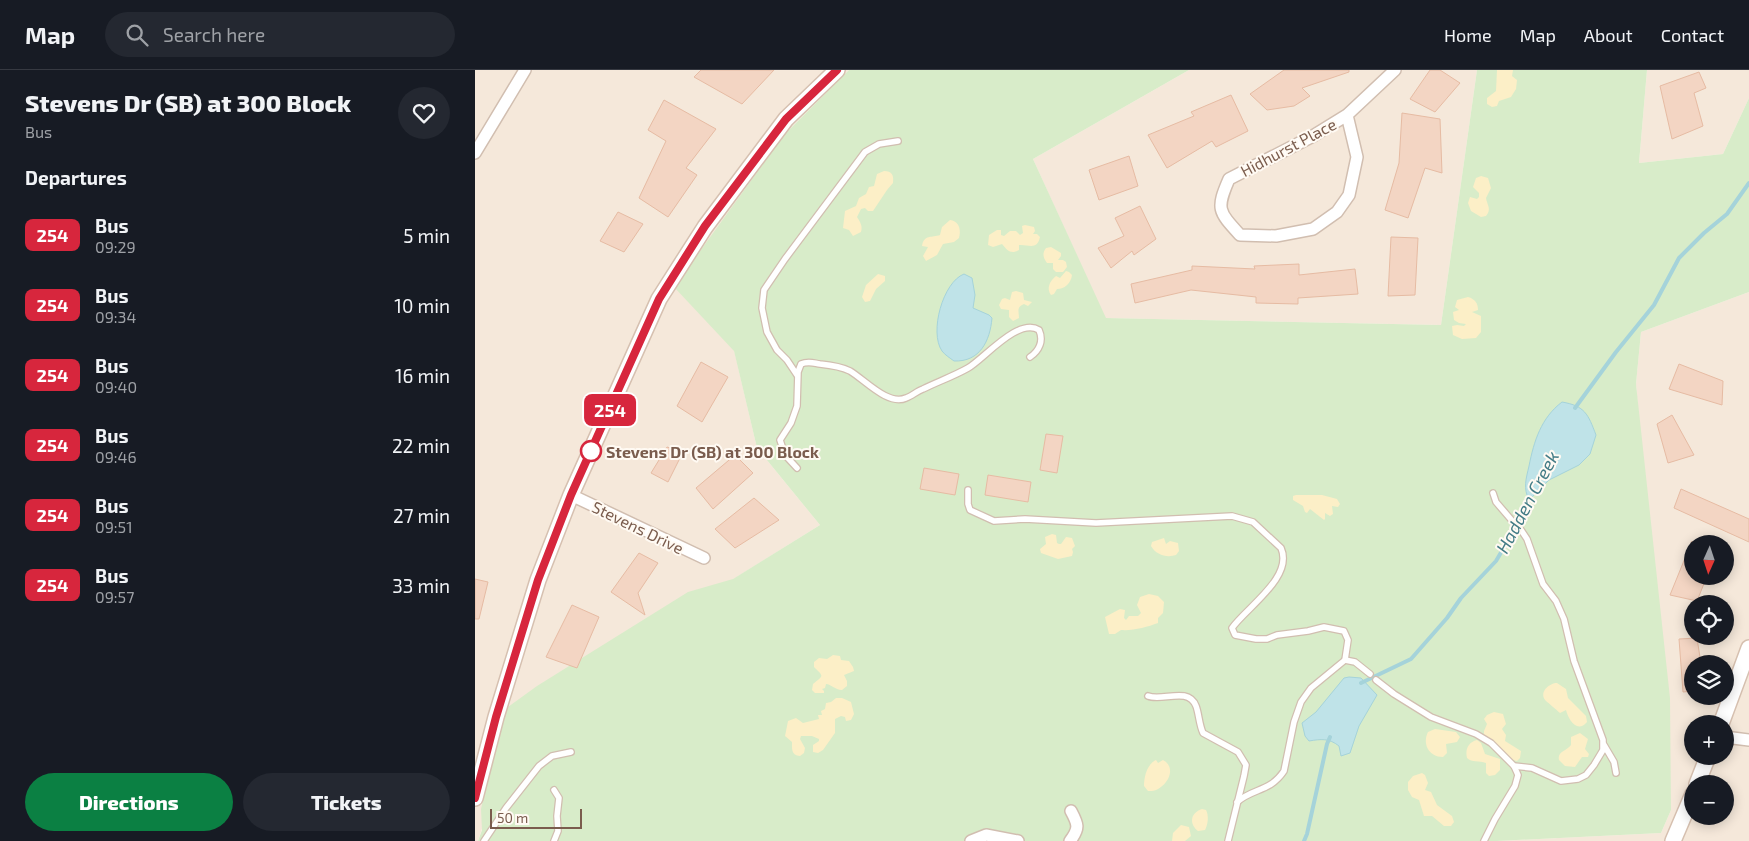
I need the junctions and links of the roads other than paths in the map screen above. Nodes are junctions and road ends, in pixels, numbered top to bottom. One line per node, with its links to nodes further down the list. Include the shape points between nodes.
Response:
1 (525, 70): 6 (street)
2 (837, 70): 12 (street, Stevens Drive, via 786,119 705,226 659,299)
3 (1395, 70): 4 (street, Hidhurst Place)
4 (1347, 115): 4 (street, Hidhurst Place, via 1357,157 1349,195 1337,212 1313,229 1276,236 1240,235 1223,216 1220,198 1229,178 1313,136)
5 (898, 140): 8 (lane, via 879,144 865,152 764,290 762,308 767,332)
6 (475, 153)
7 (1030, 357): 8 (lane, via 1041,340 1039,330 1033,328 1012,334 972,366 901,400 885,396 849,371 837,367 807,362 799,367)
8 (798, 377): 9 (lane, via 797,406 780,440 785,455)
9 (797, 468)
10 (968, 490): 17 (lane, via 970,510 994,521 1025,519 1096,523 1226,516 1253,522 1281,548 1283,565 1279,576 1234,626 1233,633 1243,638 1263,639 1324,627 1335,628 1344,631 1348,640)
11 (1493, 493): 13 (lane, via 1496,502)
12 (571, 495): 15 (street, Stevens Drive); 29 (street, Stevens Drive, via 538,580)
13 (1514, 522)
14 (1521, 530): 24 (lane, via 1543,584 1564,619 1574,661)
15 (704, 558)
16 (1749, 648): 21 (street)
17 (1345, 660): 18 (lane, via 1355,662); 30 (lane, via 1311,688 1301,702 1280,777)
18 (1370, 674)
19 (1376, 680): 26 (lane, via 1431,717 1476,734)
20 (1149, 696): 30 (lane, via 1183,696 1191,700 1203,732 1241,755 1246,765)
21 (1724, 715)
22 (1734, 738): 23 (street)
23 (1749, 740)
24 (1604, 745): 26 (lane, via 1594,765 1578,779 1561,781 1532,768); 27 (lane)
25 (571, 752): 33 (lane, via 552,756 539,766)
26 (1514, 766): 39 (lane, via 1518,775 1515,786)
27 (1616, 773)
28 (554, 790): 34 (lane, via 559,798 558,831)
29 (475, 798)
30 (1237, 802): 38 (lane)
31 (1071, 811): 37 (street, via 1078,824)
32 (1684, 815): 40 (street)
33 (484, 841)
34 (554, 841)
35 (971, 841): 36 (street, via 986,836)
36 (1018, 841)
37 (1070, 841)
38 (1228, 841)
39 (1484, 841)
40 (1673, 841)

